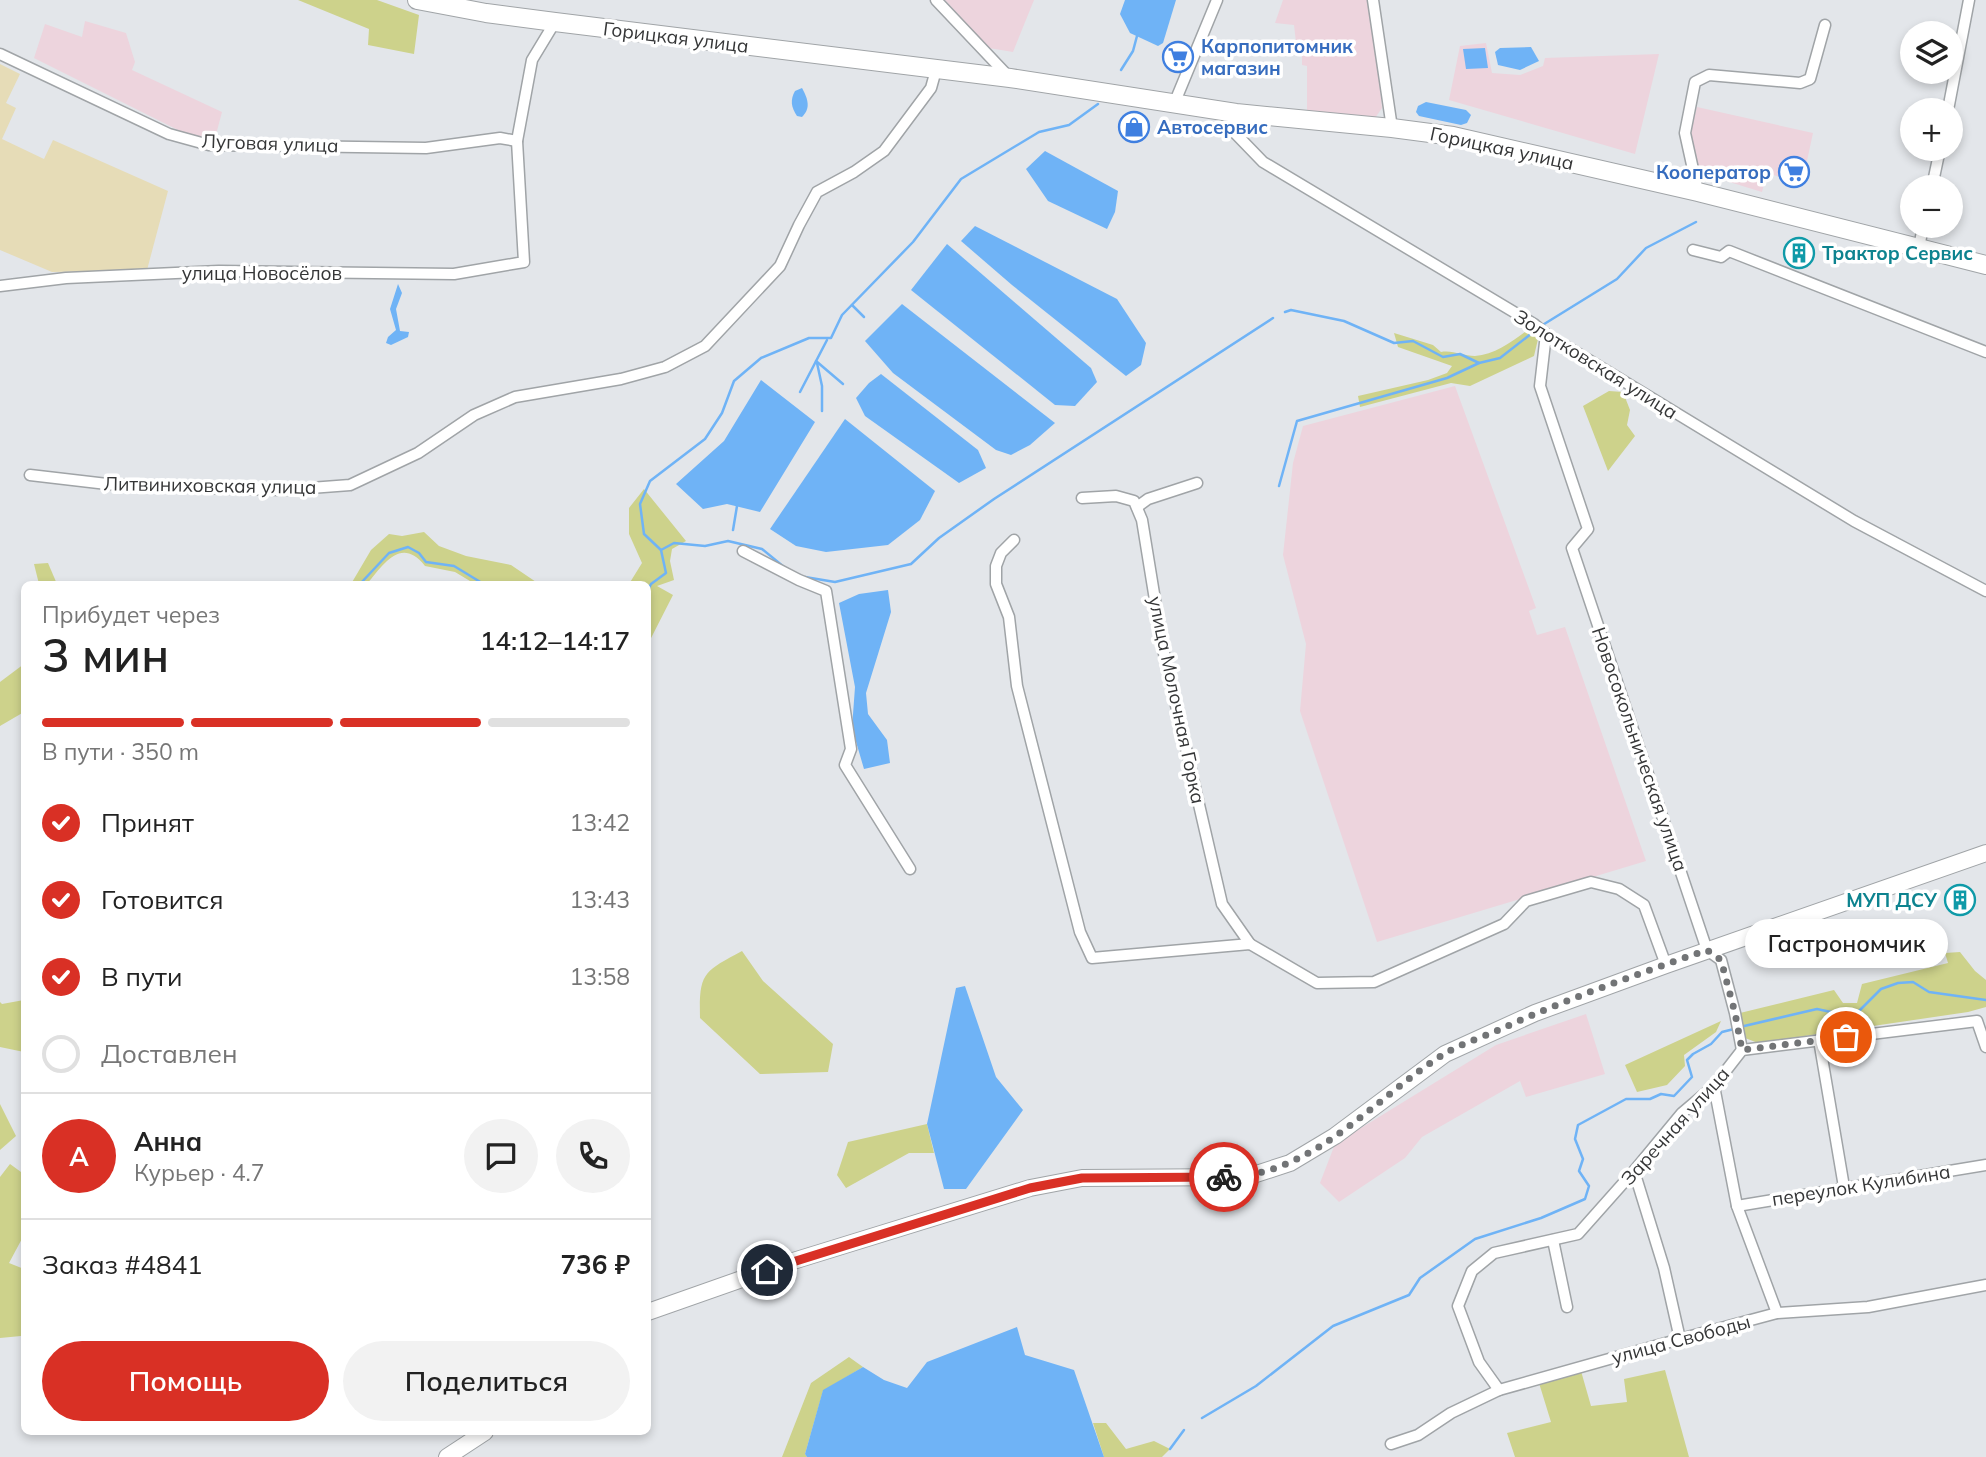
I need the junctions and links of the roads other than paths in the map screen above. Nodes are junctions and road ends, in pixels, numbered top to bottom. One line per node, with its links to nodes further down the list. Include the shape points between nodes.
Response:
1 (417, 0): 6 (main road, Горицкая улица)
2 (936, 0): 10 (street)
3 (1217, 0): 12 (street)
4 (1373, 0): 14 (street)
5 (1969, 0): 11 (street)
6 (555, 22): 9 (main road, Горицкая улица); 15 (street, via 532,60)
7 (1825, 25): 16 (street, via 1810,79 1800,83 1709,75 1695,82 1685,133)
8 (0, 54): 15 (street, Луговая улица, via 169,134 209,145 426,148 500,138)
9 (936, 71): 10 (main road, Горицкая улица); 24 (street, Литвиниховская улица, via 932,88 884,151 817,192 780,266 705,346 665,367 515,397 474,415 418,453 349,485 284,490 202,488)
10 (1010, 78): 12 (main road, Горицкая улица)
11 (1950, 98)
12 (1174, 104): 13 (main road, Горицкая улица)
13 (1236, 113): 14 (main road, Горицкая улица); 22 (street, Золотковская улица, via 1233,131 1263,162)
14 (1392, 128): 16 (main road, Горицкая улица, via 1453,136)
15 (517, 141): 21 (street, улица Новосёлов, via 524,262 454,274 219,271)
16 (1698, 192): 18 (main road, Горицкая улица)
17 (1921, 238): 18 (street)
18 (1919, 248): 20 (main road, Горицкая улица)
19 (1693, 250): 23 (street, via 1721,257 1729,251)
20 (1986, 265)
21 (0, 286)
22 (1541, 330): 30 (street, Золотковская улица, via 1854,522); 34 (street, Новосокольническая улица, via 1540,386 1588,529 1572,548)
23 (1986, 352)
24 (30, 475)
25 (1197, 483): 27 (street)
26 (1082, 498): 27 (street, via 1116,496 1134,501)
27 (1136, 507): 33 (street, улица Молочная Горка, via 1163,649 1222,904)
28 (1014, 540): 33 (street, via 1001,553 996,584 1009,617 1017,686 1035,758 1080,932 1091,958)
29 (743, 551): 32 (street, via 826,591 851,749 845,765)
30 (1986, 590)
31 (1986, 853): 34 (main road)
32 (910, 869)
33 (1250, 944): 35 (street, via 1317,983 1374,982 1504,924 1526,901 1591,882 1619,889 1644,905)
34 (1707, 950): 35 (main road); 38 (street, Новосокольническая улица, via 1721,960)
35 (1666, 965): 47 (main road, via 1535,1013 1445,1054 1335,1136 1290,1163 1247,1177 1082,1178 1030,1188 821,1251)
36 (1819, 1040): 37 (street, Заречная улица, via 1977,1021); 38 (street, Заречная улица); 42 (street)
37 (1986, 1047)
38 (1742, 1050): 39 (street, Заречная улица)
39 (1714, 1086): 41 (street, Заречная улица, via 1682,1113); 43 (street)
40 (1986, 1165): 42 (street, переулок Кулибина)
41 (1634, 1171): 44 (street, Заречная улица, via 1578,1234); 49 (street)
42 (1844, 1187): 43 (street, переулок Кулибина)
43 (1737, 1206): 48 (street)
44 (1553, 1240): 46 (street); 50 (street, Заречная улица, via 1494,1253 1472,1270 1458,1307 1479,1362)
45 (1986, 1285): 48 (street, улица Свободы, via 1868,1307)
46 (1567, 1307)
47 (651, 1311)
48 (1777, 1313): 49 (street, улица Свободы)
49 (1680, 1339): 50 (street, улица Свободы)
50 (1499, 1390): 52 (street, улица Свободы)
51 (480, 1435): 53 (main road)
52 (1391, 1444)
53 (447, 1457)

